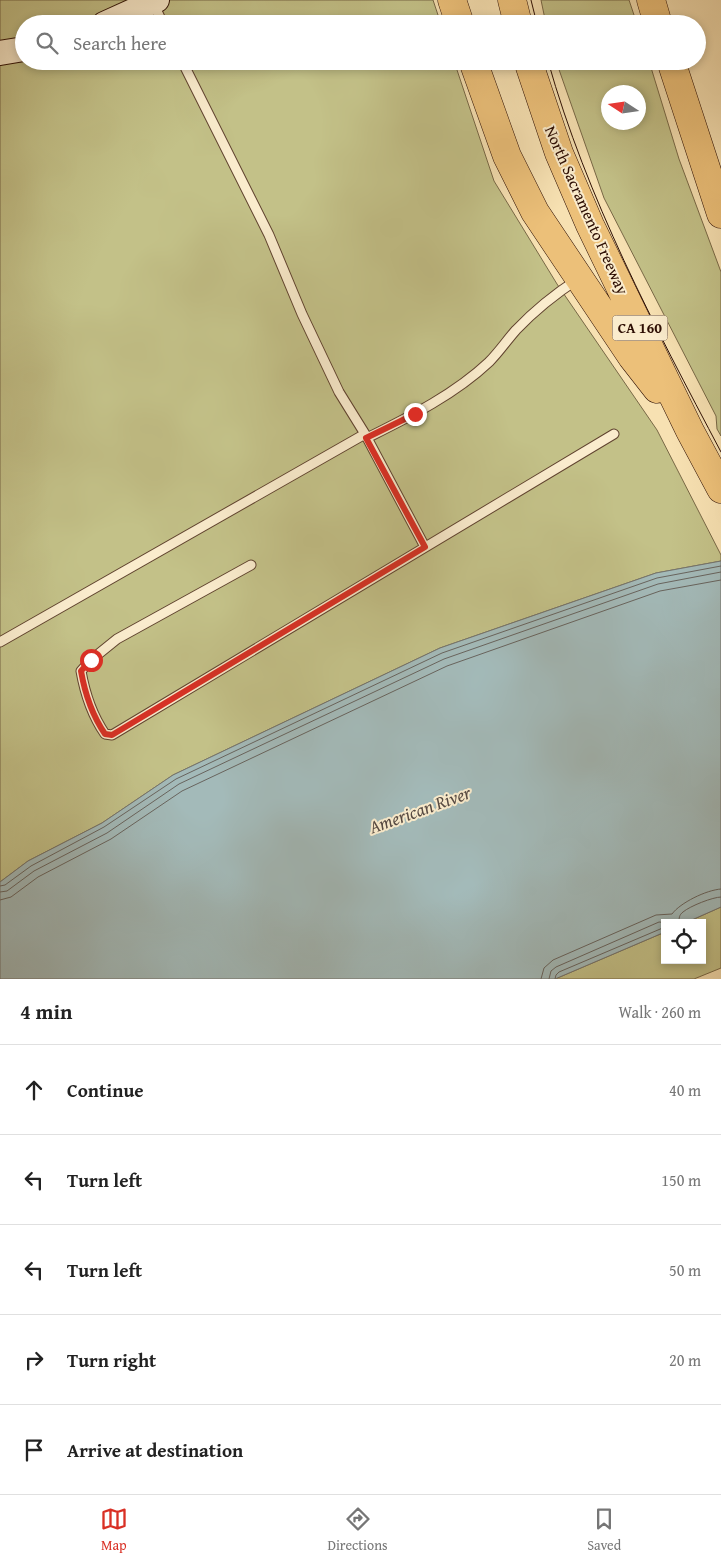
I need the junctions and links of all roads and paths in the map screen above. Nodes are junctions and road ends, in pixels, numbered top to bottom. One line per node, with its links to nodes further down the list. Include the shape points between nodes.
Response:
1 (452, 0): 7 (highway)
2 (512, 0): 8 (highway)
3 (651, 0): 9 (highway)
4 (155, 1): 5 (main road); 6 (lane)
5 (124, 15)
6 (160, 15)
7 (457, 15)
8 (516, 15)
9 (655, 15)
10 (15, 50): 11 (main road)
11 (0, 53)
12 (186, 70): 20 (lane, via 269,235 339,392)
13 (476, 70): 17 (highway, via 507,156 534,212)
14 (531, 70): 18 (highway, North Sacramento Freeway / CA 160, via 559,154 590,225)
15 (674, 70): 16 (highway)
16 (721, 214)
17 (579, 278): 18 (highway, via 632,357); 20 (lane, via 548,299 489,361 460,386 415,414)
18 (690, 431): 21 (highway, North Sacramento Freeway / CA 160)
19 (614, 434): 22 (lane)
20 (366, 436): 22 (lane); 24 (lane)
21 (721, 489)
22 (425, 547): 23 (lane, via 112,735 105,734 84,690 81,671 118,639)
23 (251, 565)
24 (0, 642)

